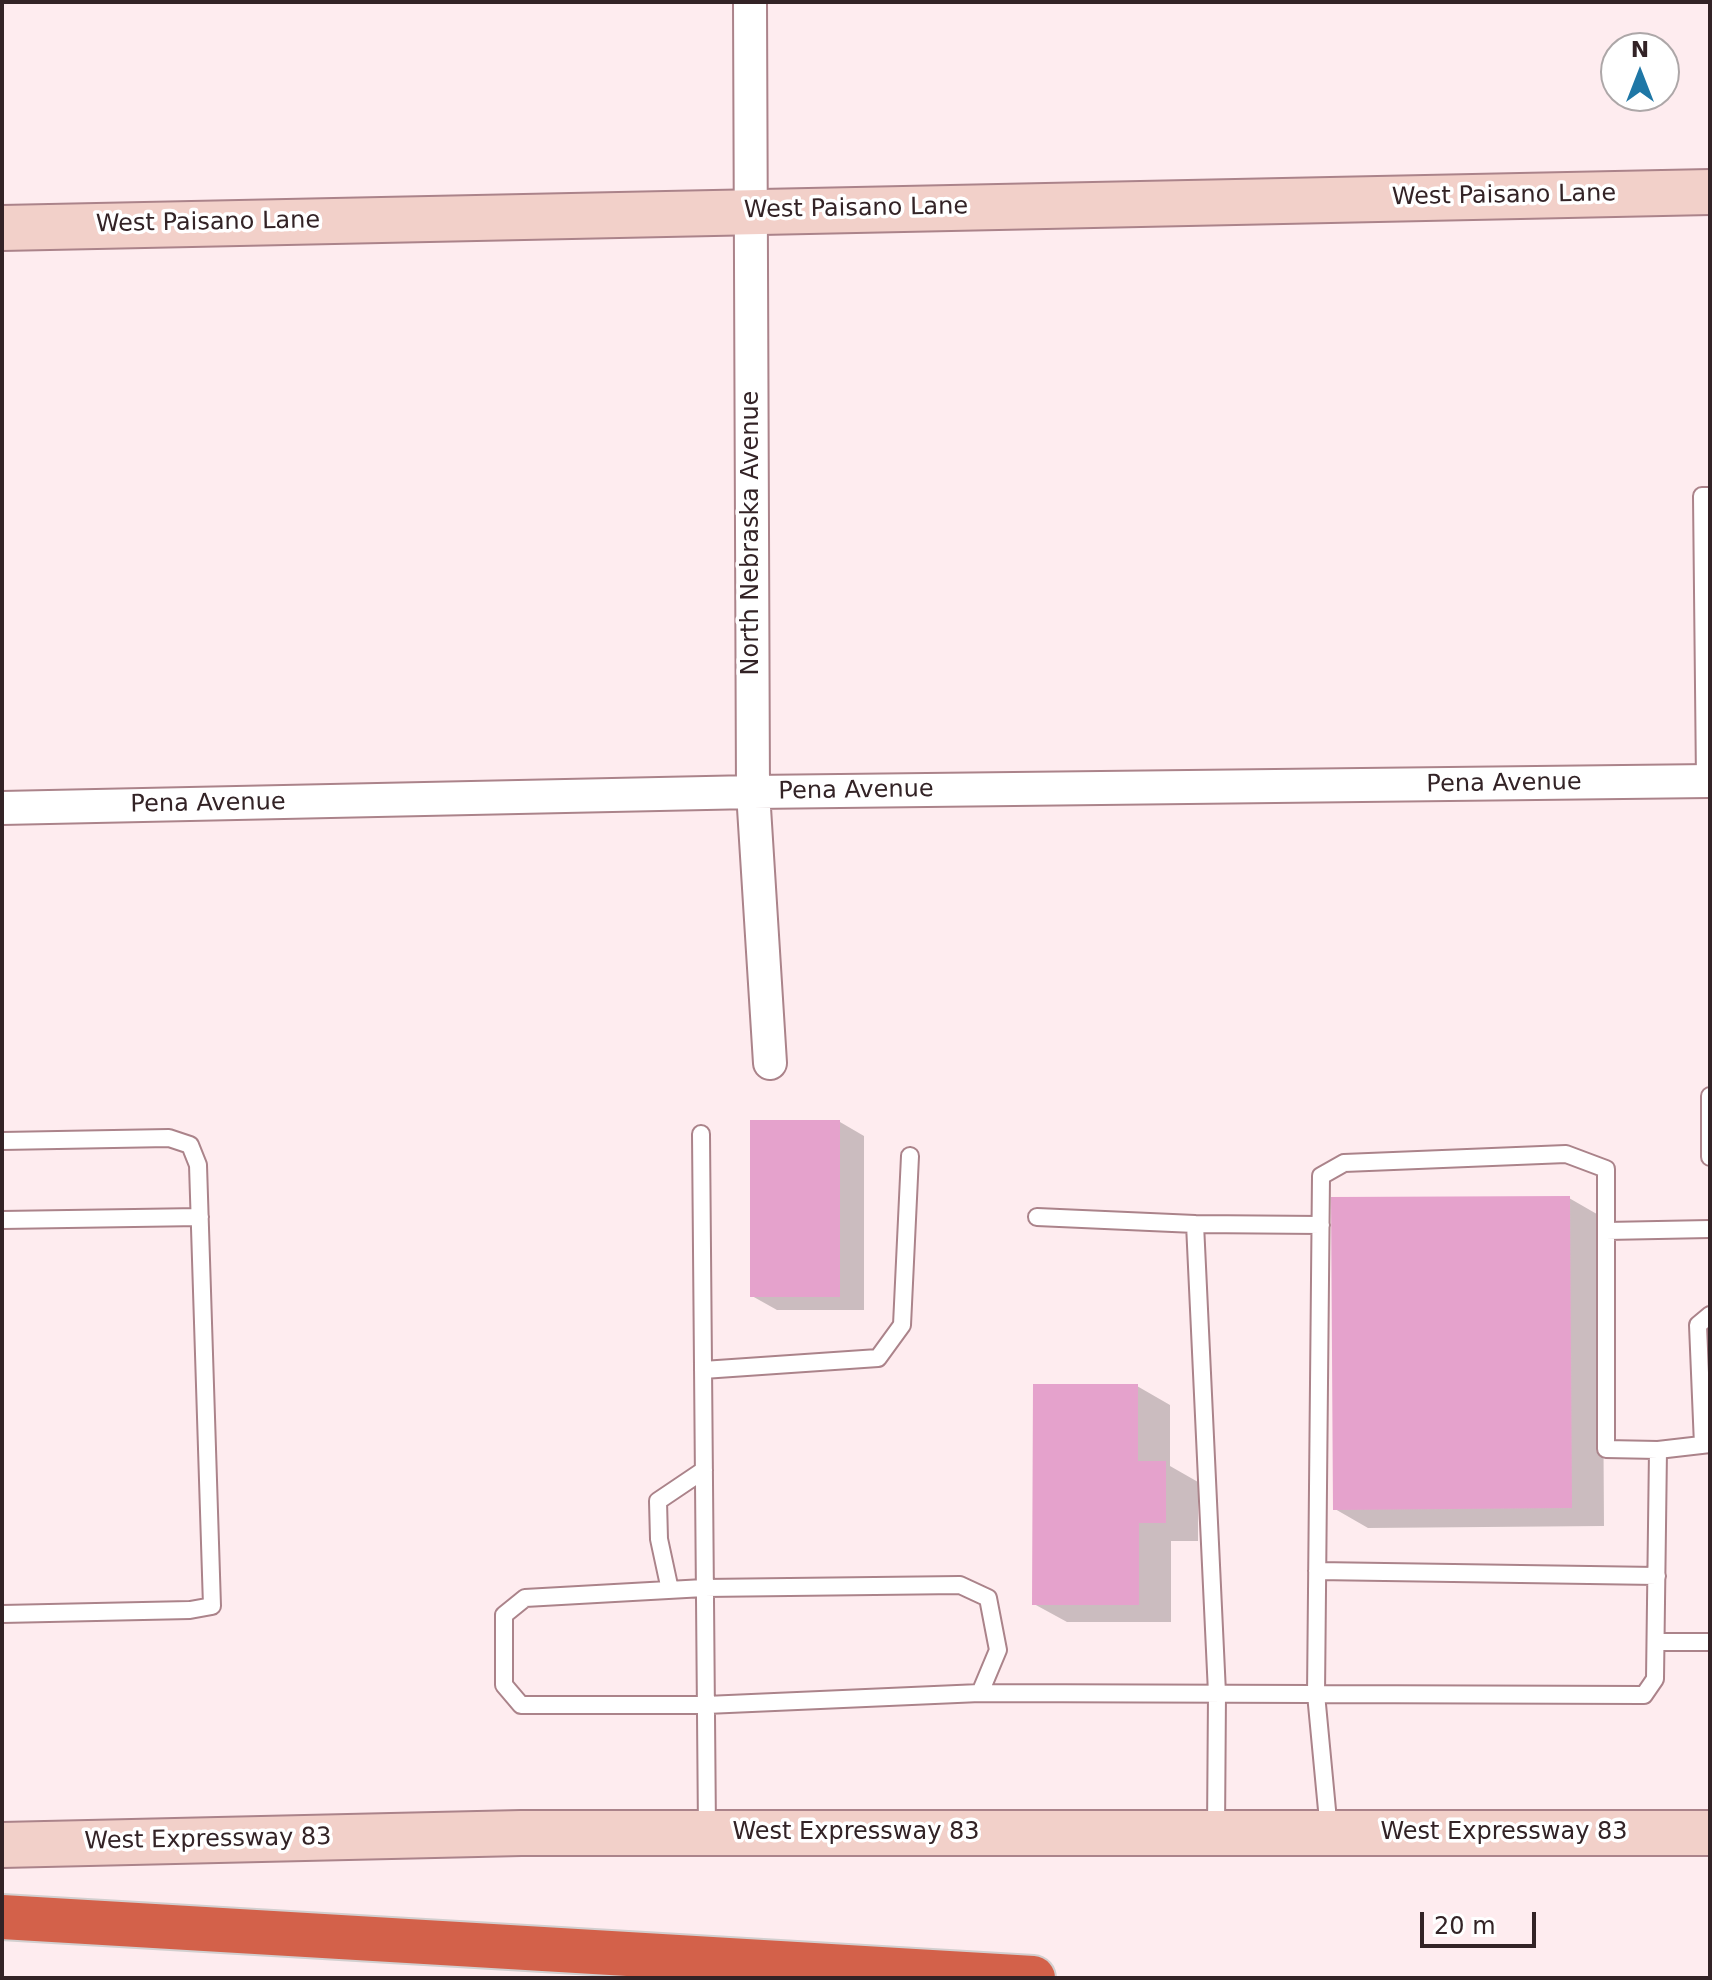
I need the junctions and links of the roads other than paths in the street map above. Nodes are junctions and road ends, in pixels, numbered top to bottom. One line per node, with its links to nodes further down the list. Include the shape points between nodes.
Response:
1 (750, 2): 3 (street, North Nebraska Avenue)
2 (1710, 192): 3 (main road, West Paisano Lane)
3 (751, 211): 4 (main road, West Paisano Lane); 7 (street, North Nebraska Avenue)
4 (2, 228)
5 (1710, 496): 6 (lane, via 1702,496)
6 (1708, 781): 7 (street, Pena Avenue)
7 (753, 792): 8 (street, Pena Avenue); 9 (street, North Nebraska Avenue)
8 (2, 808)
9 (770, 1063)
10 (1710, 1096): 14 (lane)
11 (701, 1134): 23 (lane)
12 (2, 1141): 15 (lane, via 169,1138 190,1145 198,1165)
13 (910, 1156): 23 (lane, via 902,1325 878,1358)
14 (1710, 1157)
15 (200, 1217): 17 (lane); 31 (lane, via 212,1606)
16 (1037, 1217): 18 (lane)
17 (2, 1220)
18 (1195, 1224): 19 (lane); 35 (lane)
19 (1321, 1225): 21 (lane, via 1321,1176 1344,1163 1566,1154 1606,1169); 27 (lane)
20 (1710, 1229): 21 (lane)
21 (1606, 1231): 25 (lane, via 1606,1449)
22 (1710, 1315): 24 (lane, via 1698,1325)
23 (703, 1370): 26 (lane)
24 (1706, 1445): 25 (lane)
25 (1658, 1450): 28 (lane)
26 (704, 1470): 29 (lane); 30 (lane, via 658,1501 659,1539)
27 (1317, 1571): 28 (lane); 36 (lane)
28 (1657, 1576): 32 (lane)
29 (704, 1588): 30 (lane); 34 (lane, via 960,1585 988,1598 998,1650); 37 (lane)
30 (670, 1590): 37 (lane, via 525,1598 504,1615 504,1685 521,1705)
31 (2, 1614)
32 (1656, 1642): 33 (lane); 36 (lane, via 1655,1679 1644,1695)
33 (1710, 1642)
34 (980, 1693): 35 (lane); 37 (lane)
35 (1217, 1693): 36 (lane); 39 (lane)
36 (1316, 1694): 40 (lane)
37 (706, 1705): 38 (lane)
38 (707, 1833): 39 (main road, West Expressway 83); 42 (main road, West Expressway 83)
39 (1216, 1833): 40 (main road, West Expressway 83)
40 (1329, 1833): 41 (main road, West Expressway 83)
41 (1710, 1833)
42 (2, 1845)
43 (2, 1917): 44 (highway)
44 (1033, 1978)

